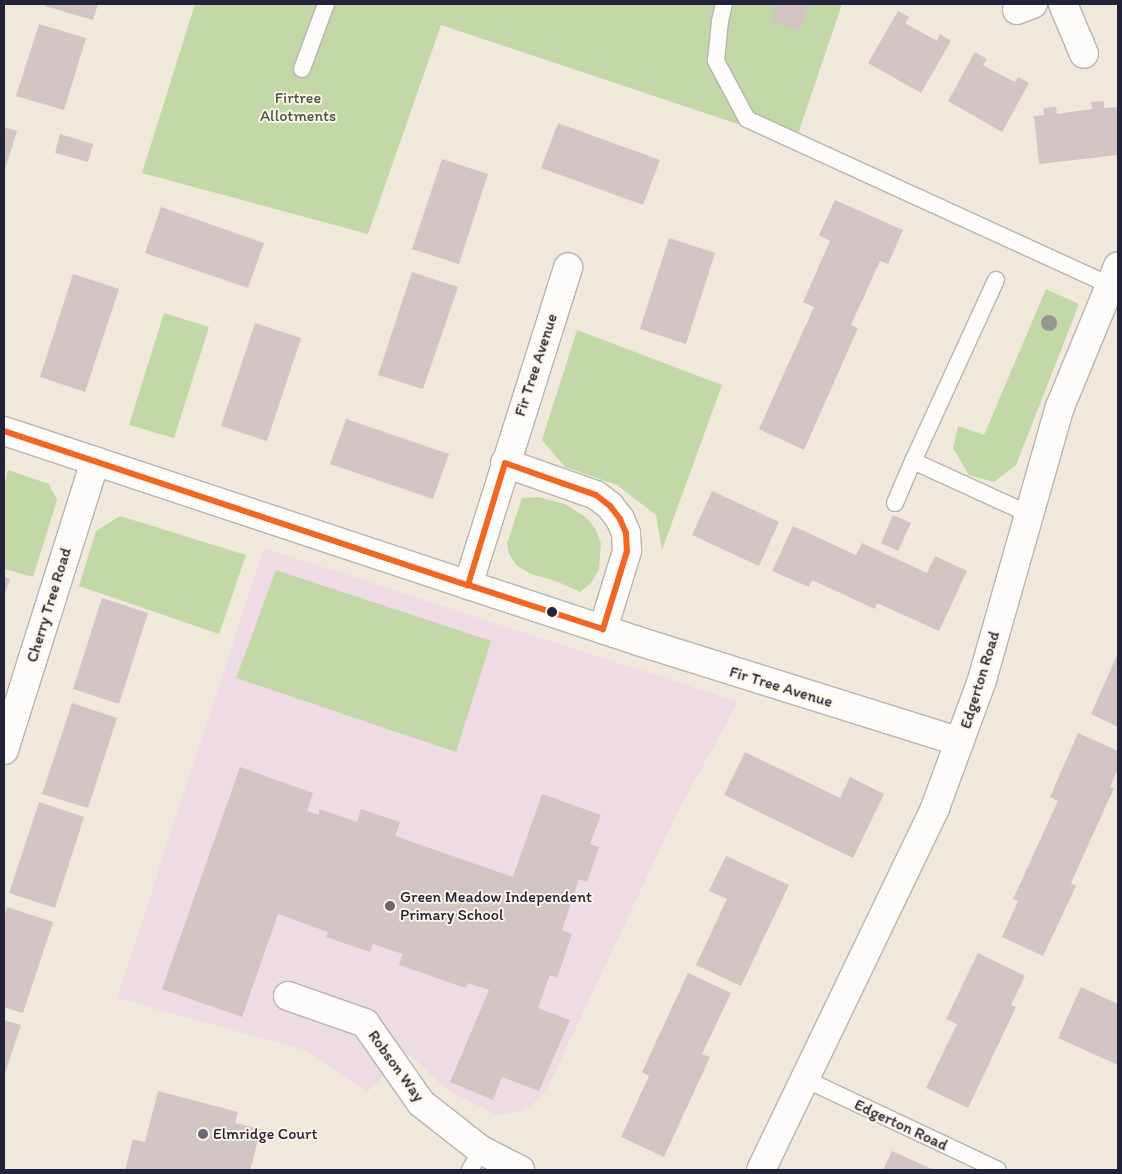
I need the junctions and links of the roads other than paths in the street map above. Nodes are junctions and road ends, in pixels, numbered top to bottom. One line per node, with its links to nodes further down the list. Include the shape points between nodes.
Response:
1 (326, 4): 5 (lane)
2 (724, 4): 7 (lane, via 716,61 747,119)
3 (1063, 4): 4 (street)
4 (1084, 54)
5 (302, 69)
6 (568, 267): 12 (street, Fir Tree Avenue)
7 (1114, 275): 14 (street, Edgerton Road, via 1060,407)
8 (996, 280): 11 (lane)
9 (4, 431): 10 (street, Fir Tree Avenue)
10 (94, 461): 15 (street, Fir Tree Avenue); 18 (street, Cherry Tree Road)
11 (914, 461): 13 (lane); 14 (lane)
12 (505, 463): 15 (street, Fir Tree Avenue); 16 (street, via 596,495 620,519 626,533 628,552)
13 (894, 503)
14 (1029, 514): 17 (street, Edgerton Road, via 982,680)
15 (468, 585): 16 (street, Fir Tree Avenue)
16 (603, 629): 17 (street, Fir Tree Avenue)
17 (960, 742): 20 (street, Edgerton Road, via 922,834)
18 (4, 750)
19 (288, 996): 21 (street, Robson Way, via 365,1023 421,1103)
20 (805, 1080): 23 (street, Edgerton Road); 24 (lane, Edgerton Road)
21 (476, 1160): 22 (street, Robson Way)
22 (520, 1170)
23 (761, 1170)
24 (998, 1170)

